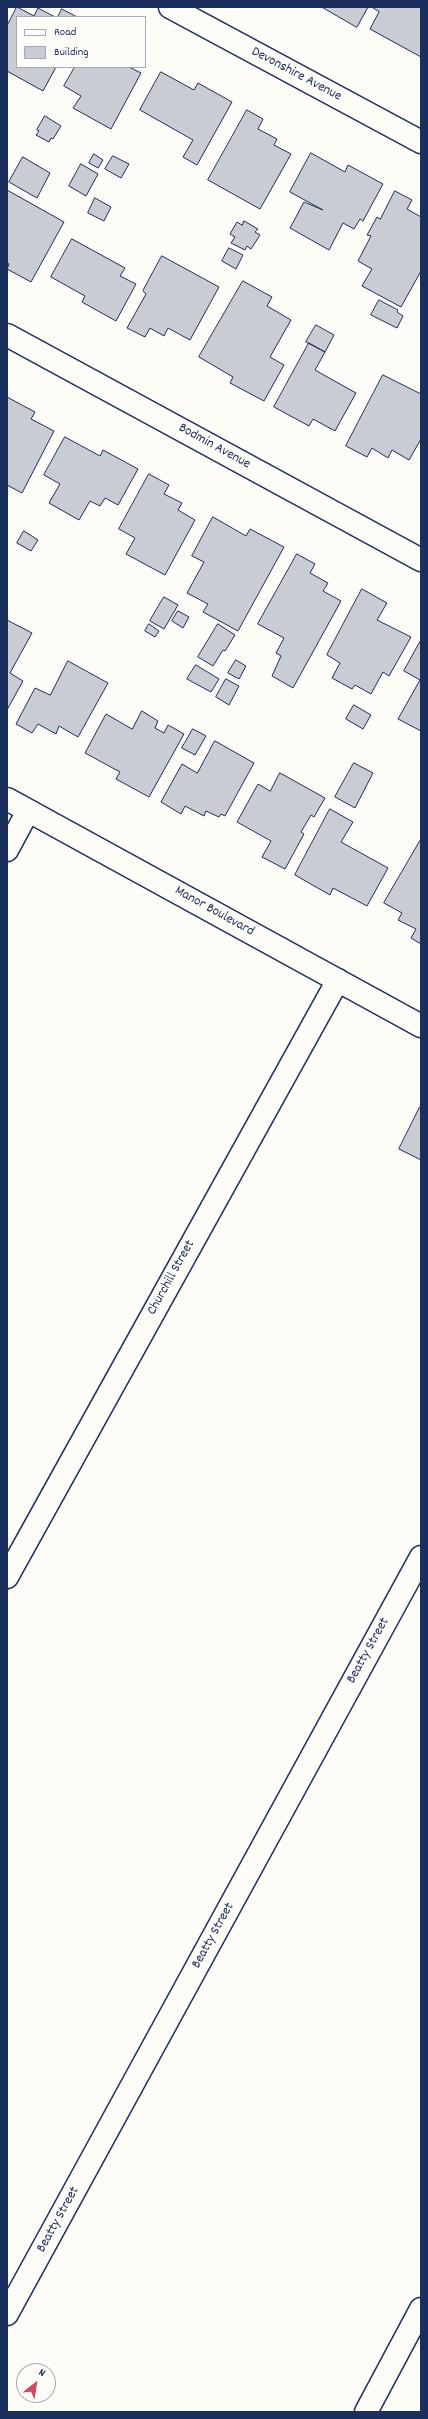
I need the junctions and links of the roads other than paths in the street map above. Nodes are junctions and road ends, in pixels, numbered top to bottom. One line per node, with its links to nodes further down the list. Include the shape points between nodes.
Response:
1 (170, 7): 2 (street, Devonshire Avenue)
2 (421, 142)
3 (7, 335): 4 (street, Bodmin Avenue)
4 (421, 560)
5 (7, 799): 6 (street, Manor Boulevard)
6 (28, 811): 7 (street); 8 (street, Manor Boulevard)
7 (7, 850)
8 (338, 980): 9 (street, Manor Boulevard); 11 (street, Churchill Street)
9 (421, 1026)
10 (421, 1557): 13 (street, Beatty Street)
11 (7, 1577)
12 (421, 2309): 14 (street)
13 (7, 2314)
14 (366, 2412)

